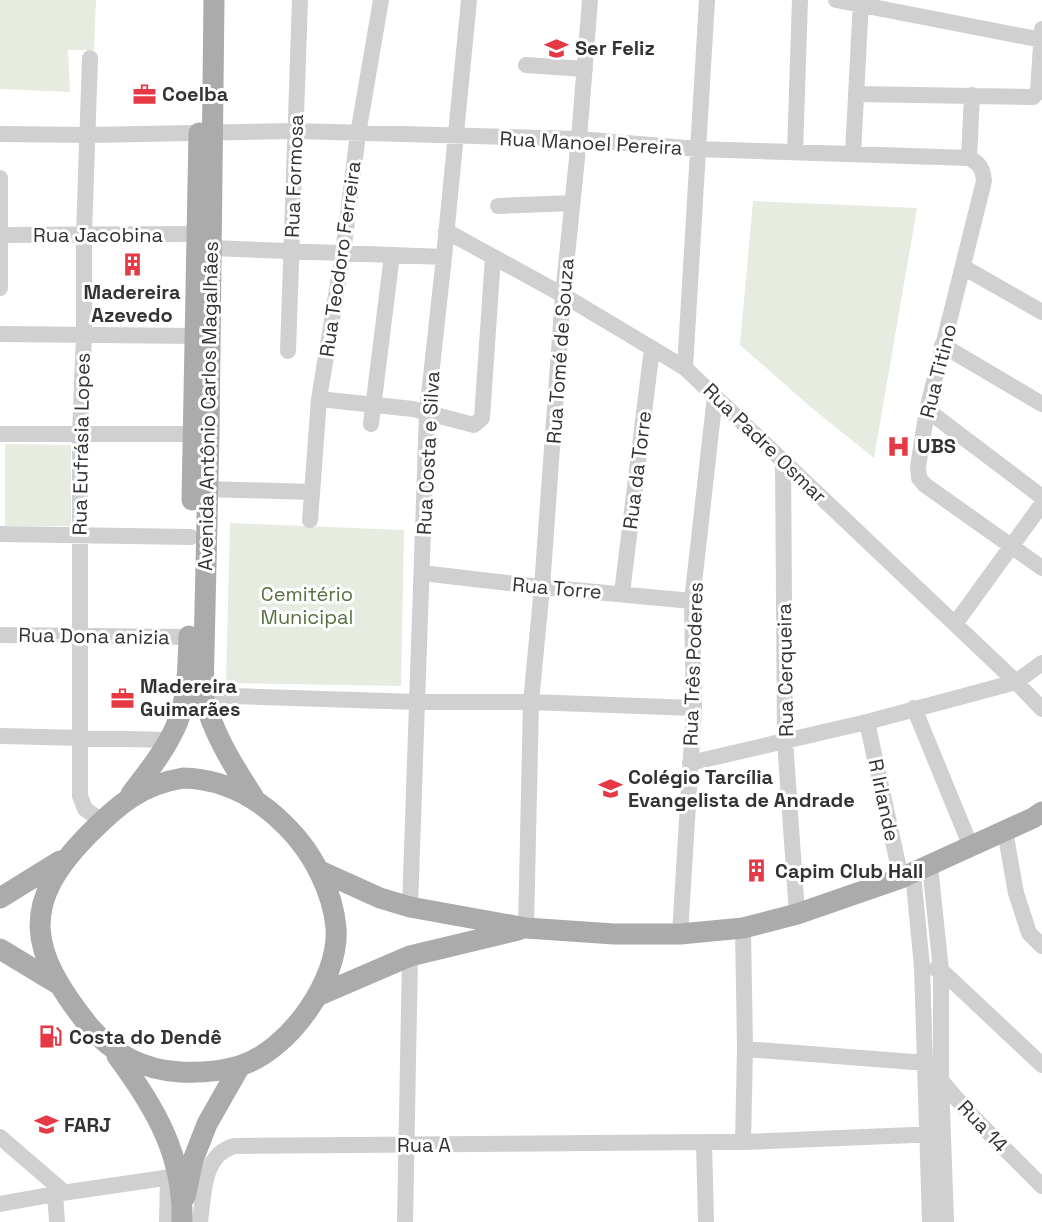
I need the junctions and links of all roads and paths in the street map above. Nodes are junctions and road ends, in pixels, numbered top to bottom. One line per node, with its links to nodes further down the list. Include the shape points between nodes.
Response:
1 (201, 0): 19 (main road, Avenida Antônio Carlos Magalhães)
2 (214, 0): 19 (main road, Avenida Antônio Carlos Magalhães)
3 (300, 0): 18 (street, Rua Formosa)
4 (381, 0): 21 (street, Rua Teodoro Ferreira)
5 (468, 0): 23 (street, Rua Costa e Silva)
6 (590, 0): 14 (street, Rua Tomé de Souza)
7 (707, 0): 25 (street)
8 (800, 0): 26 (street)
9 (836, 0): 10 (street)
10 (861, 2): 11 (street); 15 (street)
11 (1042, 36): 17 (street)
12 (90, 58): 22 (street, Rua Eufrásia Lopes)
13 (526, 65): 14 (street)
14 (585, 69): 24 (street, Rua Tomé de Souza)
15 (856, 94): 16 (street); 27 (street)
16 (972, 95): 17 (street); 28 (street)
17 (1035, 96)
18 (295, 131): 19 (street, Rua Manoel Pereira); 21 (street, Rua Manoel Pereira); 36 (street, Rua Formosa)
19 (206, 132): 22 (street, Rua Manoel Pereira); 35 (main road, Avenida Antônio Carlos Magalhães)
20 (0, 134): 22 (street, Rua Manoel Pereira)
21 (358, 134): 23 (street, Rua Manoel Pereira); 37 (street, Rua Teodoro Ferreira)
22 (89, 135): 33 (street, Rua Eufrásia Lopes)
23 (456, 137): 24 (street, Rua Manoel Pereira); 32 (street, Rua Costa e Silva)
24 (579, 140): 25 (street, Rua Manoel Pereira); 30 (street, Rua Tomé de Souza)
25 (698, 149): 26 (street, Rua Manoel Pereira); 51 (street)
26 (795, 152): 27 (street, Rua Manoel Pereira)
27 (853, 154): 28 (street, Rua Manoel Pereira)
28 (969, 158): 41 (street, Rua Titino, via 978,162 984,181)
29 (0, 178): 34 (street)
30 (572, 203): 31 (street); 43 (street, Rua Tomé de Souza)
31 (498, 206)
32 (446, 231): 39 (street, Rua Costa e Silva); 40 (street, Rua Padre Osmar)
33 (84, 234): 34 (street, Rua Jacobina); 35 (street, Rua Jacobina); 46 (street, Rua Eufrásia Lopes)
34 (0, 235): 42 (street)
35 (204, 241): 36 (street); 47 (main road, Avenida Antônio Carlos Magalhães); 60 (main road, Avenida Antônio Carlos Magalhães)
36 (291, 252): 37 (street); 50 (street, Rua Formosa)
37 (343, 253): 38 (street); 53 (street, Rua Teodoro Ferreira)
38 (392, 255): 39 (street); 54 (street)
39 (444, 256): 57 (street, Rua Costa e Silva)
40 (493, 257): 43 (street, Rua Padre Osmar); 57 (street, via 482,418 474,425)
41 (963, 267): 44 (street); 48 (street, Rua Titino)
42 (0, 288)
43 (563, 295): 49 (street, Rua Padre Osmar); 74 (street, Rua Tomé de Souza)
44 (1042, 312)
45 (0, 334): 46 (street)
46 (84, 335): 47 (street); 61 (street, Rua Eufrásia Lopes)
47 (195, 336): 60 (main road, Avenida Antônio Carlos Magalhães)
48 (942, 345): 55 (street); 56 (street, Rua Titino)
49 (652, 348): 51 (street, Rua Padre Osmar); 75 (street, Rua da Torre)
50 (288, 351)
51 (686, 368): 52 (street, Rua Padre Osmar)
52 (715, 396): 62 (street, Rua Padre Osmar); 76 (street, Rua Três Poderes)
53 (320, 399): 54 (street); 64 (street, Rua Teodoro Ferreira)
54 (374, 404): 57 (street); 58 (street)
55 (1042, 404)
56 (927, 410): 65 (street); 71 (street, Rua Titino, via 918,467 921,482)
57 (427, 413): 73 (street, Rua Costa e Silva)
58 (371, 423)
59 (0, 434): 61 (street)
60 (201, 434): 61 (street); 63 (main road, Avenida Antônio Carlos Magalhães); 70 (main road, Avenida Antônio Carlos Magalhães)
61 (80, 435): 69 (street, Rua Eufrásia Lopes)
62 (783, 460): 77 (street, Rua Padre Osmar); 93 (street, Rua Cerqueira)
63 (206, 489): 64 (street); 83 (main road, Avenida Antônio Carlos Magalhães)
64 (311, 492): 67 (street, Rua Teodoro Ferreira)
65 (1042, 497)
66 (1042, 504): 71 (street)
67 (310, 520)
68 (0, 534): 69 (street)
69 (78, 536): 70 (street); 79 (street, Rua Eufrásia Lopes)
70 (191, 537): 80 (main road, Avenida Antônio Carlos Magalhães)
71 (1011, 547): 72 (street, Rua Titino); 77 (street)
72 (1042, 568)
73 (422, 573): 74 (street, Rua Torre); 84 (street, Rua Costa e Silva)
74 (542, 587): 75 (street, Rua Torre); 85 (street, Rua Tomé de Souza)
75 (622, 593): 76 (street, Rua Torre)
76 (693, 601): 86 (street, Rua Três Poderes)
77 (955, 624): 82 (street, Rua Padre Osmar)
78 (0, 635): 79 (street, Rua Dona anizia)
79 (81, 635): 80 (street, Rua Dona anizia); 91 (street, Rua Eufrásia Lopes)
80 (189, 637): 92 (main road, Avenida Antônio Carlos Magalhães, via 186,688)
81 (1042, 663): 82 (street)
82 (1016, 682): 87 (street); 88 (street, Rua Padre Osmar)
83 (203, 695): 84 (street); 96 (main road, Avenida Antônio Carlos Magalhães, via 222,746)
84 (417, 702): 85 (street); 105 (street, Rua Costa e Silva)
85 (531, 702): 86 (street); 107 (street, Rua Tomé de Souza)
86 (694, 708): 94 (street, Rua Três Poderes)
87 (914, 708): 89 (street); 100 (street)
88 (1042, 709)
89 (867, 722): 93 (street); 103 (street, R Irlande)
90 (0, 736): 91 (street)
91 (79, 739): 92 (street); 98 (street, Rua Eufrásia Lopes, via 80,796 85,809)
92 (169, 740): 95 (main road, Avenida Antônio Carlos Magalhães)
93 (785, 740): 94 (street); 106 (street, Rua Cerqueira)
94 (690, 763): 109 (street, Rua Três Poderes)
95 (130, 796): 96 (main road, via 159,783 200,778); 98 (main road)
96 (255, 799): 102 (main road, via 294,834)
97 (1039, 819): 99 (main road)
98 (102, 821): 101 (main road)
99 (1005, 831): 100 (main road); 110 (street, via 1016,893 1029,933)
100 (970, 847): 103 (main road)
101 (66, 857): 104 (main road); 115 (main road, via 43,899 40,924 47,960)
102 (318, 870): 105 (main road); 116 (main road, via 331,899 336,930 333,959)
103 (915, 872): 106 (main road); 113 (street); 114 (street)
104 (0, 898)
105 (410, 907): 107 (main road)
106 (797, 914): 108 (main road)
107 (526, 928): 109 (main road); 112 (main road)
108 (743, 928): 109 (main road); 117 (street)
109 (680, 934)
110 (1042, 946)
111 (0, 949): 115 (main road)
112 (410, 956): 116 (main road); 127 (street)
113 (922, 967): 114 (street); 119 (street)
114 (941, 970): 120 (street); 122 (street)
115 (58, 984): 118 (main road)
116 (317, 996): 121 (main road, via 280,1041)
117 (745, 1049): 119 (street); 126 (street)
118 (113, 1051): 121 (main road, via 166,1071 196,1072); 128 (main road, via 153,1108 164,1131)
119 (926, 1063): 122 (street, Rua 14); 123 (street)
120 (1042, 1065)
121 (240, 1066): 132 (main road, via 203,1135)
122 (941, 1080): 123 (street); 129 (street, Rua 14)
123 (936, 1134): 126 (street, Rua A); 137 (street); 138 (street)
124 (0, 1137): 130 (street)
125 (704, 1142): 126 (street, Rua A); 127 (street, Rua A); 136 (street)
126 (743, 1142)
127 (407, 1145): 134 (street, Rua A, via 225,1148 209,1166); 135 (street)
128 (173, 1177): 130 (street); 132 (main road)
129 (1042, 1186)
130 (59, 1193): 131 (street); 133 (street)
131 (0, 1204)
132 (177, 1218)
133 (57, 1222)
134 (200, 1222)
135 (405, 1222)
136 (706, 1222)
137 (930, 1222)
138 (946, 1222)

